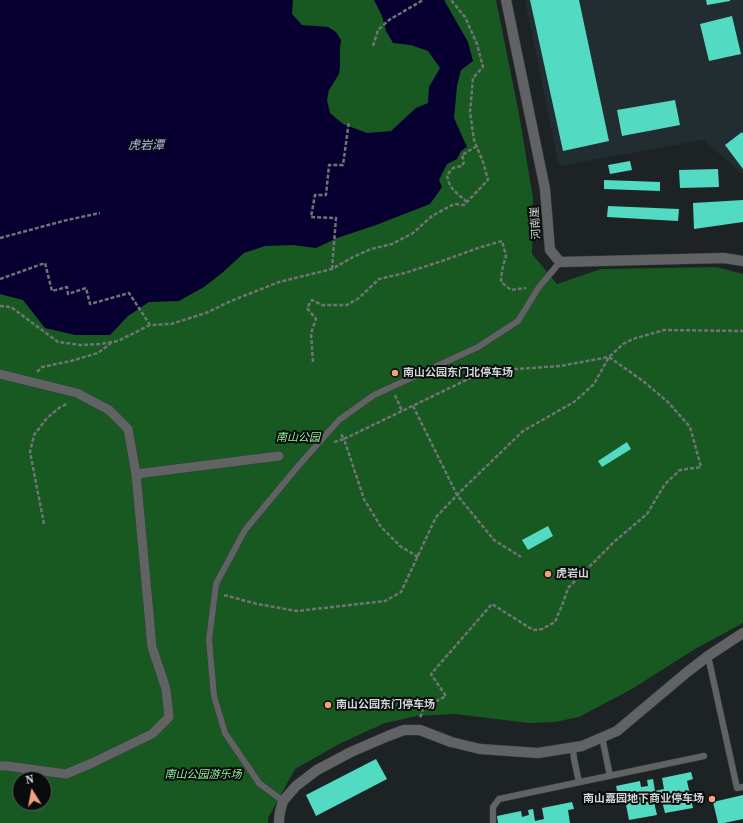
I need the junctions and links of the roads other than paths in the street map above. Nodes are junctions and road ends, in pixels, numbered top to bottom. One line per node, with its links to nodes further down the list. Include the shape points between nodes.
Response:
1 (506, 0): 2 (street, 河南崖, via 545,189 550,250)
2 (560, 262): 3 (street, via 724,258); 16 (lane, via 539,287 518,321 478,347 374,395 339,420 245,530 216,584 209,640 214,696 225,733 259,783)
3 (743, 262)
4 (0, 374): 6 (street, via 77,393 109,410 128,429)
5 (279, 456): 6 (street)
6 (136, 474): 12 (street, via 152,647 166,689 169,717 152,734 66,774)
7 (743, 633): 8 (street)
8 (708, 656): 9 (street, via 616,731); 15 (lane, via 737,788)
9 (602, 738): 10 (street); 13 (lane)
10 (573, 748): 14 (lane); 16 (street, via 538,753 480,749 451,742 420,730 404,730 351,752 317,770 296,786)
11 (704, 756): 13 (lane)
12 (0, 766)
13 (610, 776): 14 (lane)
14 (580, 782): 18 (lane, via 499,799 493,807)
15 (743, 787)
16 (283, 801): 17 (street)
17 (278, 822)
18 (493, 823)

